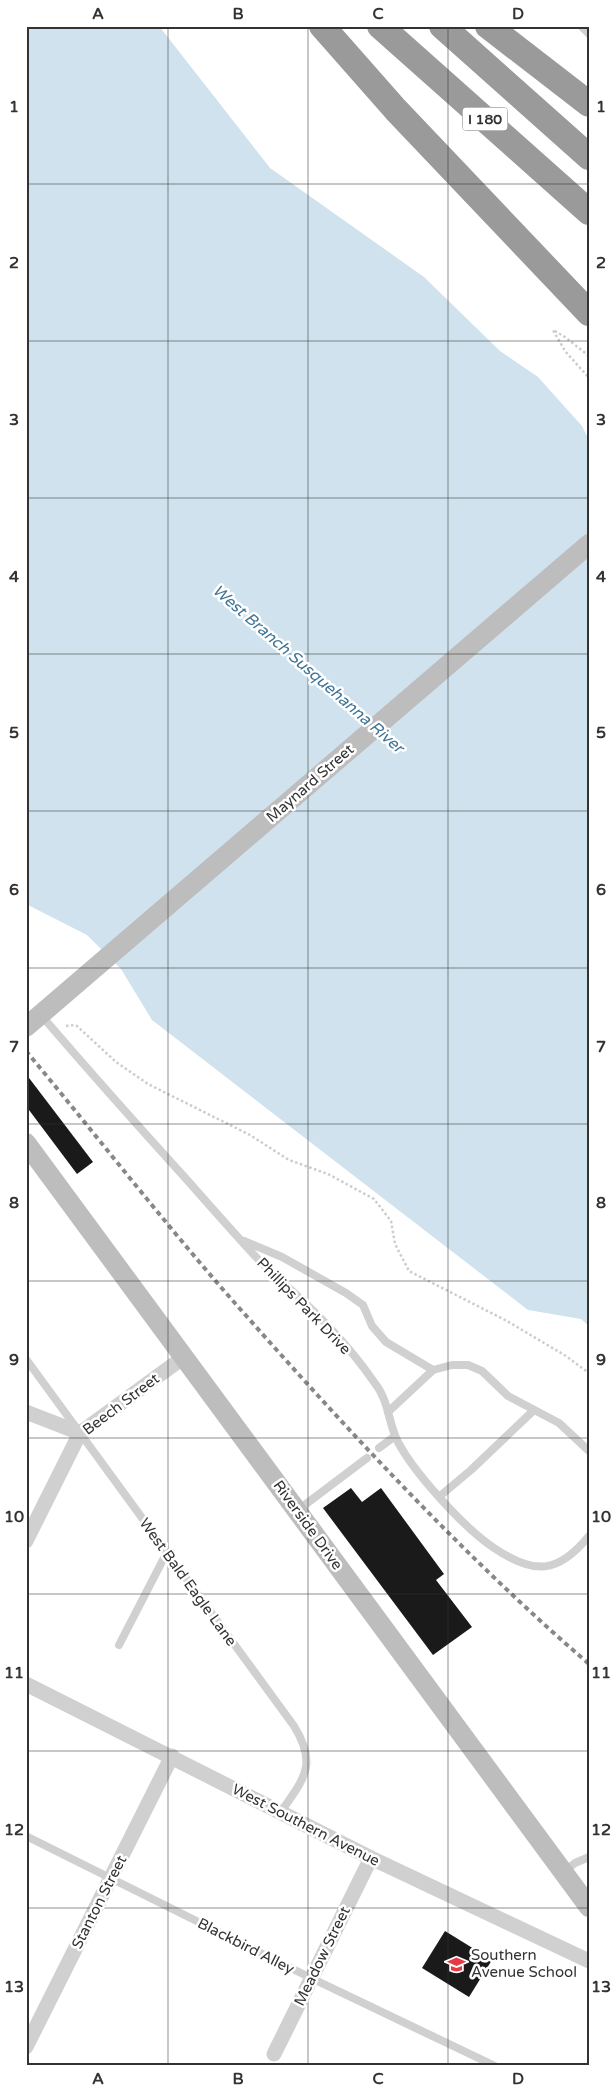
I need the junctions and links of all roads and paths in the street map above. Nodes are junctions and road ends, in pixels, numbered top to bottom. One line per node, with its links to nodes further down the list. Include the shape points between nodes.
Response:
1 (322, 26): 10 (highway, via 403,117)
2 (380, 26): 9 (highway, I 180)
3 (442, 26): 8 (highway, I 180)
4 (488, 26): 7 (highway)
5 (581, 26): 6 (lane)
6 (589, 34)
7 (589, 104)
8 (589, 157)
9 (589, 212)
10 (589, 313)
11 (589, 356): 12 (path, via 553,330 565,351)
12 (589, 378)
13 (589, 544): 14 (main road, Maynard Street)
14 (33, 1021): 17 (lane, Phillips Park Drive)
15 (63, 1028): 21 (path, via 76,1026 116,1062 148,1084 250,1135 289,1160 328,1174 374,1199 391,1221 395,1244 410,1271 507,1321)
16 (26, 1143): 18 (main road, Riverside Drive)
17 (242, 1241): 20 (lane, via 282,1257 346,1292 362,1305 372,1326 386,1342); 24 (lane, Phillips Park Drive, via 330,1328 376,1383)
18 (184, 1357): 25 (street, Beech Street); 31 (main road, Riverside Drive)
19 (26, 1359): 25 (lane, West Bald Eagle Lane)
20 (434, 1370): 22 (lane, via 468,1365 482,1371 508,1396); 24 (lane)
21 (589, 1373)
22 (534, 1410): 28 (lane, via 559,1423); 30 (lane)
23 (26, 1412): 25 (street)
24 (388, 1412): 26 (lane, Phillips Park Drive)
25 (80, 1434): 33 (street, Beech Street); 34 (lane, West Bald Eagle Lane)
26 (395, 1436): 27 (lane); 30 (lane, Phillips Park Drive, via 413,1466)
27 (379, 1448)
28 (589, 1451)
29 (367, 1458): 31 (lane)
30 (440, 1496): 32 (lane, Phillips Park Drive, via 495,1548 519,1562 534,1566 558,1564)
31 (298, 1510): 42 (main road, Riverside Drive)
32 (589, 1536)
33 (26, 1540)
34 (167, 1552): 35 (lane); 38 (lane, West Bald Eagle Lane, via 304,1742 308,1754 306,1768 300,1784)
35 (119, 1645)
36 (26, 1684): 37 (street, West Southern Avenue)
37 (172, 1756): 38 (street, West Southern Avenue); 43 (street, Stanton Street)
38 (281, 1812): 41 (street, West Southern Avenue)
39 (26, 1836): 43 (lane, Blackbird Alley)
40 (589, 1857): 42 (lane)
41 (371, 1858): 45 (street, West Southern Avenue); 46 (street, Meadow Street)
42 (564, 1872): 44 (main road, Riverside Drive)
43 (111, 1878): 46 (lane, Blackbird Alley); 47 (street, Stanton Street)
44 (589, 1907)
45 (589, 1961)
46 (311, 1978): 48 (street, Meadow Street); 49 (lane, Blackbird Alley)
47 (26, 2047)
48 (274, 2054)
49 (495, 2066)

